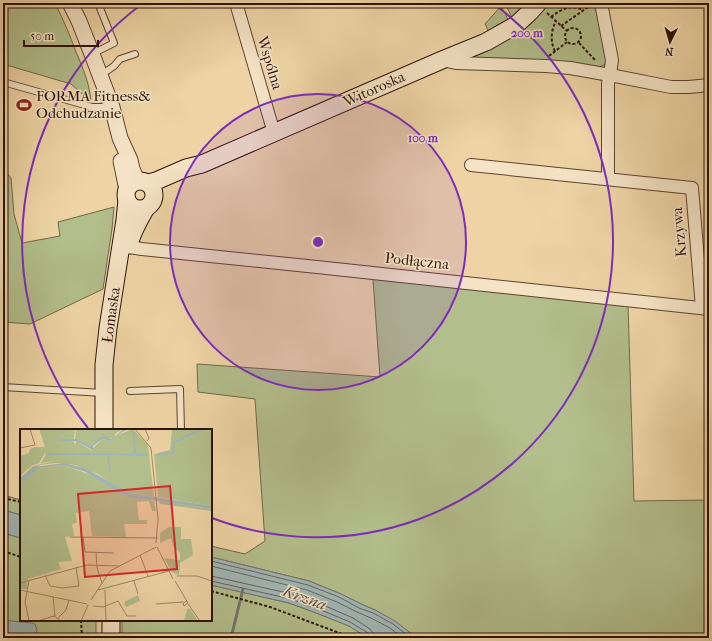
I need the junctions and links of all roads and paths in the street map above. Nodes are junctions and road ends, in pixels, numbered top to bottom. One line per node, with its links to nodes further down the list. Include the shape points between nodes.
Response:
1 (70, 3): 16 (street)
2 (98, 3): 16 (lane, via 114,43)
3 (236, 3): 25 (street, Wspólna)
4 (568, 3): 8 (path)
5 (594, 3): 9 (path)
6 (601, 3): 21 (street, via 612,60)
7 (540, 6): 10 (path); 18 (main road, Witoroska, via 499,35)
8 (565, 8): 9 (path); 10 (path)
9 (583, 10): 12 (path)
10 (551, 17): 11 (path)
11 (556, 21): 12 (path); 15 (path, via 551,40)
12 (561, 26): 13 (path)
13 (567, 31): 14 (path); 14 (path, via 572,28 581,34 579,43 574,45)
14 (567, 42): 15 (path)
15 (555, 51): 19 (path, via 544,60)
16 (92, 54): 20 (street)
17 (135, 54): 20 (lane, via 120,59)
18 (442, 60): 19 (street, via 456,64); 25 (main road, Witoroska)
19 (544, 66): 21 (street)
20 (100, 75): 24 (street)
21 (610, 75): 23 (street, via 671,87); 28 (street)
22 (3, 82): 24 (lane, via 92,107)
23 (709, 85)
24 (112, 107): 29 (street, via 120,138 135,176)
25 (274, 133): 26 (main road, Witoroska)
26 (202, 164): 29 (main road, Witoroska); 30 (main road, Witoroska, via 167,189)
27 (471, 165): 28 (street, Krzywa)
28 (608, 179): 32 (street, Krzywa, via 692,188)
29 (135, 189): 30 (main road, via 152,187 154,192); 30 (main road, via 131,206 138,209); 31 (main road, Łomaska, via 125,220)
30 (150, 205): 31 (main road, Witoroska)
31 (124, 247): 32 (street, Podłączna); 36 (main road, Łomaska)
32 (706, 309)
33 (3, 367): 34 (path, via 6,367)
34 (5, 388): 36 (lane)
35 (130, 391): 39 (lane, via 180,389)
36 (107, 393): 37 (main road, Łomaska); 38 (main road, Łomaska)
37 (104, 429)
38 (110, 429)
39 (181, 429)
40 (3, 498): 41 (path)
41 (20, 502)
42 (3, 551): 43 (path)
43 (20, 557)
44 (212, 591): 49 (path, via 270,607)
45 (81, 621): 47 (path)
46 (111, 621): 48 (main road)
47 (82, 638)
48 (111, 638)
49 (348, 638)

